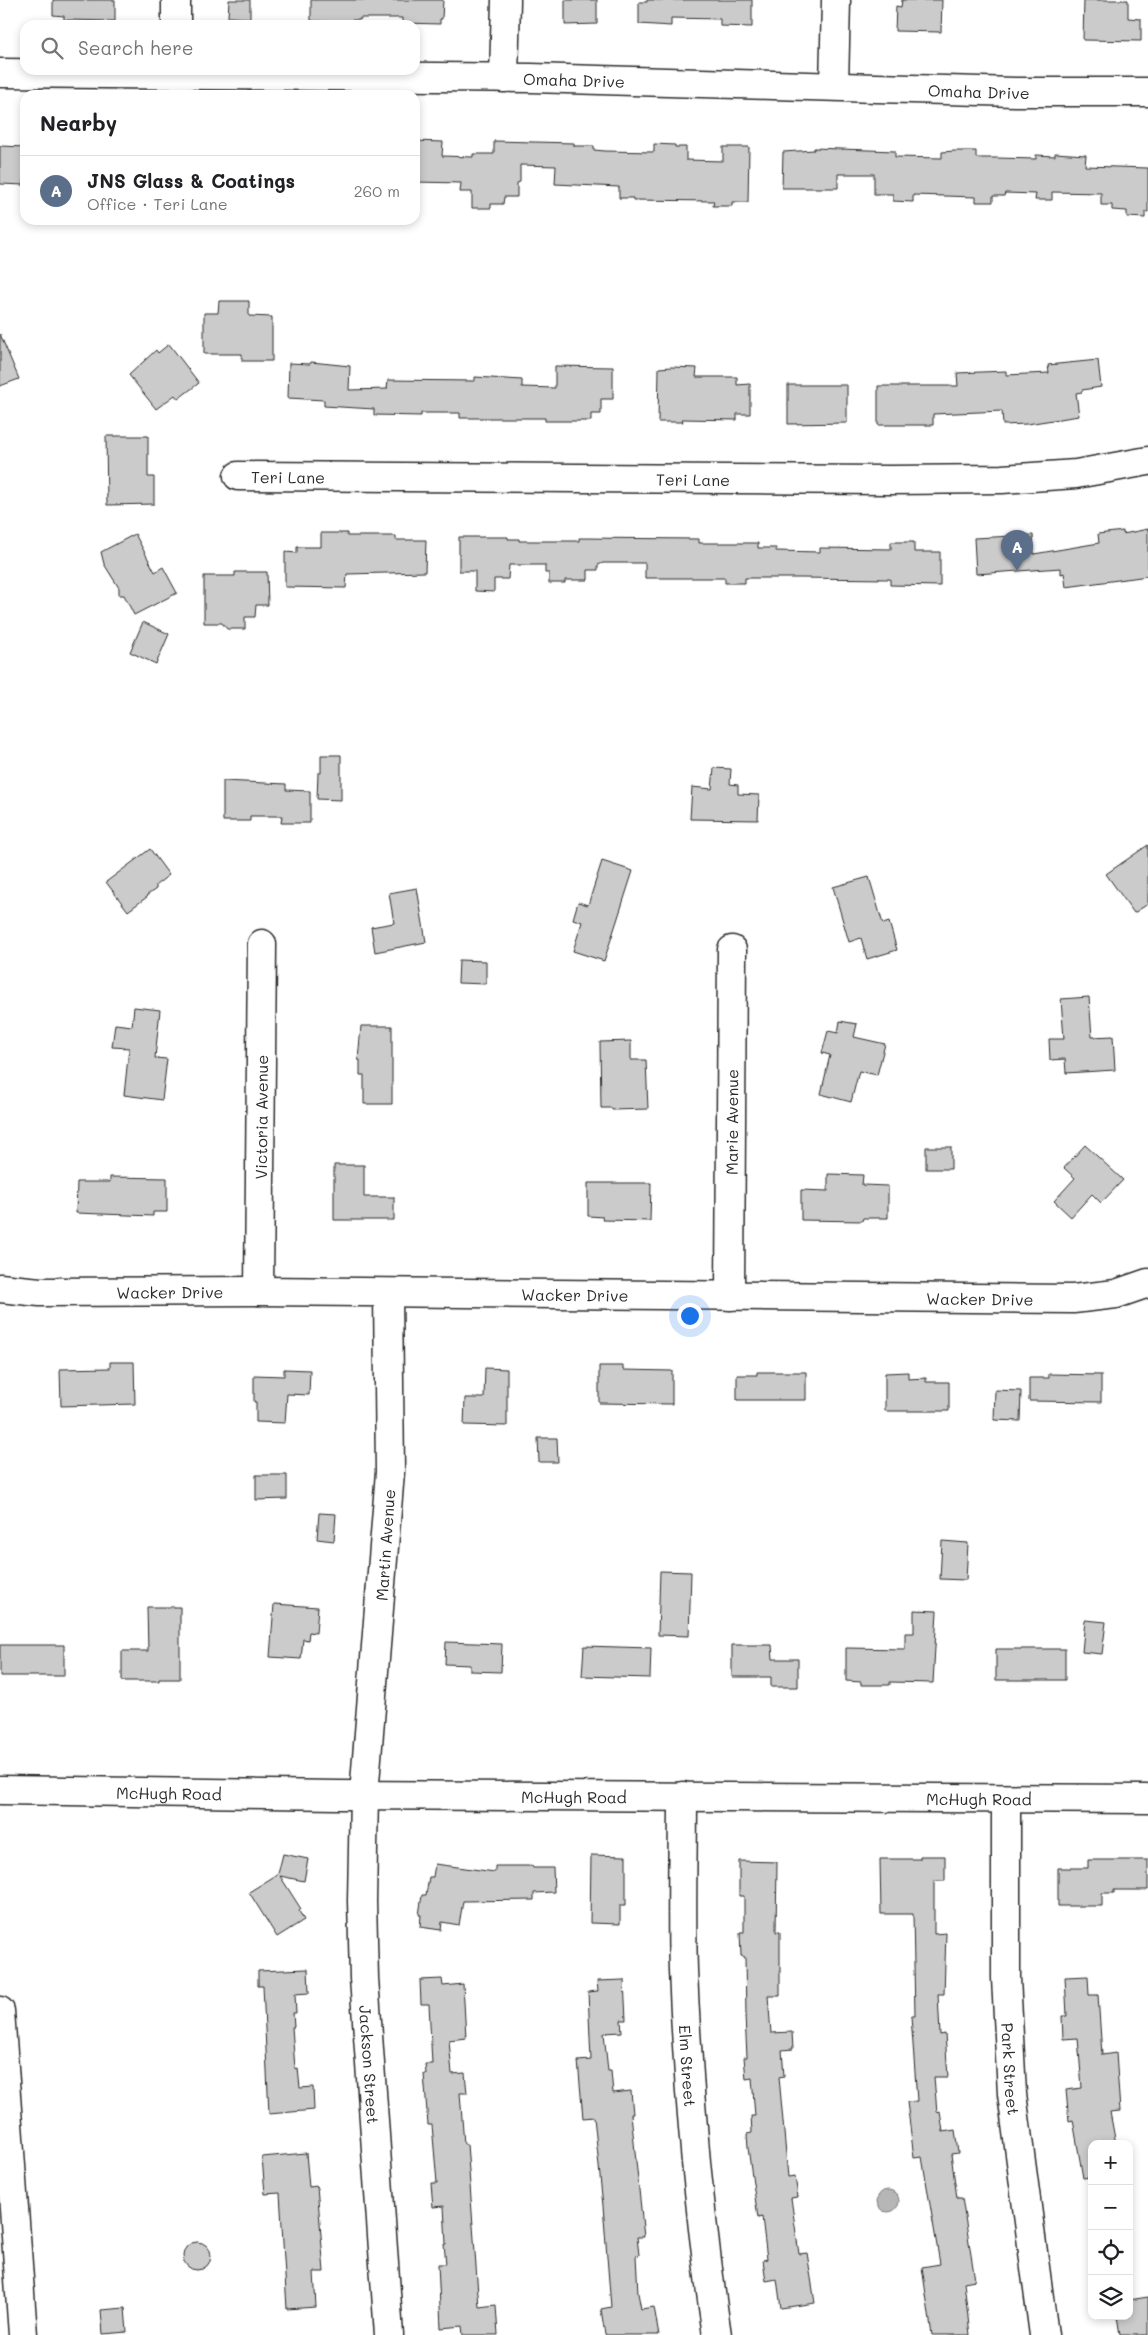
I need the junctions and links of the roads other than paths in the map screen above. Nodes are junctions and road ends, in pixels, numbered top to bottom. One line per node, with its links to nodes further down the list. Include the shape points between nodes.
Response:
1 (176, 0): 4 (street)
2 (506, 0): 8 (street)
3 (836, 0): 9 (street)
4 (176, 20)
5 (0, 73): 6 (street, Omaha Drive)
6 (20, 73)
7 (340, 75): 8 (street, Omaha Drive)
8 (504, 78): 9 (street, Omaha Drive)
9 (834, 86): 10 (street, Omaha Drive, via 1015,92)
10 (1148, 92)
11 (1148, 461): 12 (street, Teri Lane, via 1076,474 1002,479)
12 (238, 476)
13 (262, 944): 17 (street, Victoria Avenue)
14 (732, 950): 19 (street, Marie Avenue)
15 (1148, 1284): 19 (street, Wacker Drive, via 1116,1294 1073,1299)
16 (0, 1288): 17 (street, Wacker Drive, via 40,1292)
17 (259, 1291): 18 (street, Wacker Drive)
18 (388, 1294): 19 (street, Wacker Drive); 21 (street, Martin Avenue, via 390,1472)
19 (730, 1296)
20 (0, 1790): 21 (street, McHugh Road)
21 (364, 1795): 22 (street, McHugh Road); 27 (street, Jackson Street, via 364,1978)
22 (683, 1796): 24 (street, McHugh Road); 28 (street, Elm Street, via 683,1970 690,2093 704,2244)
23 (1148, 1799): 24 (street, McHugh Road)
24 (1006, 1800): 29 (street, Park Street, via 1006,1978 1012,2094)
25 (0, 2011): 26 (street)
26 (23, 2335)
27 (389, 2335)
28 (717, 2335)
29 (1044, 2335)

